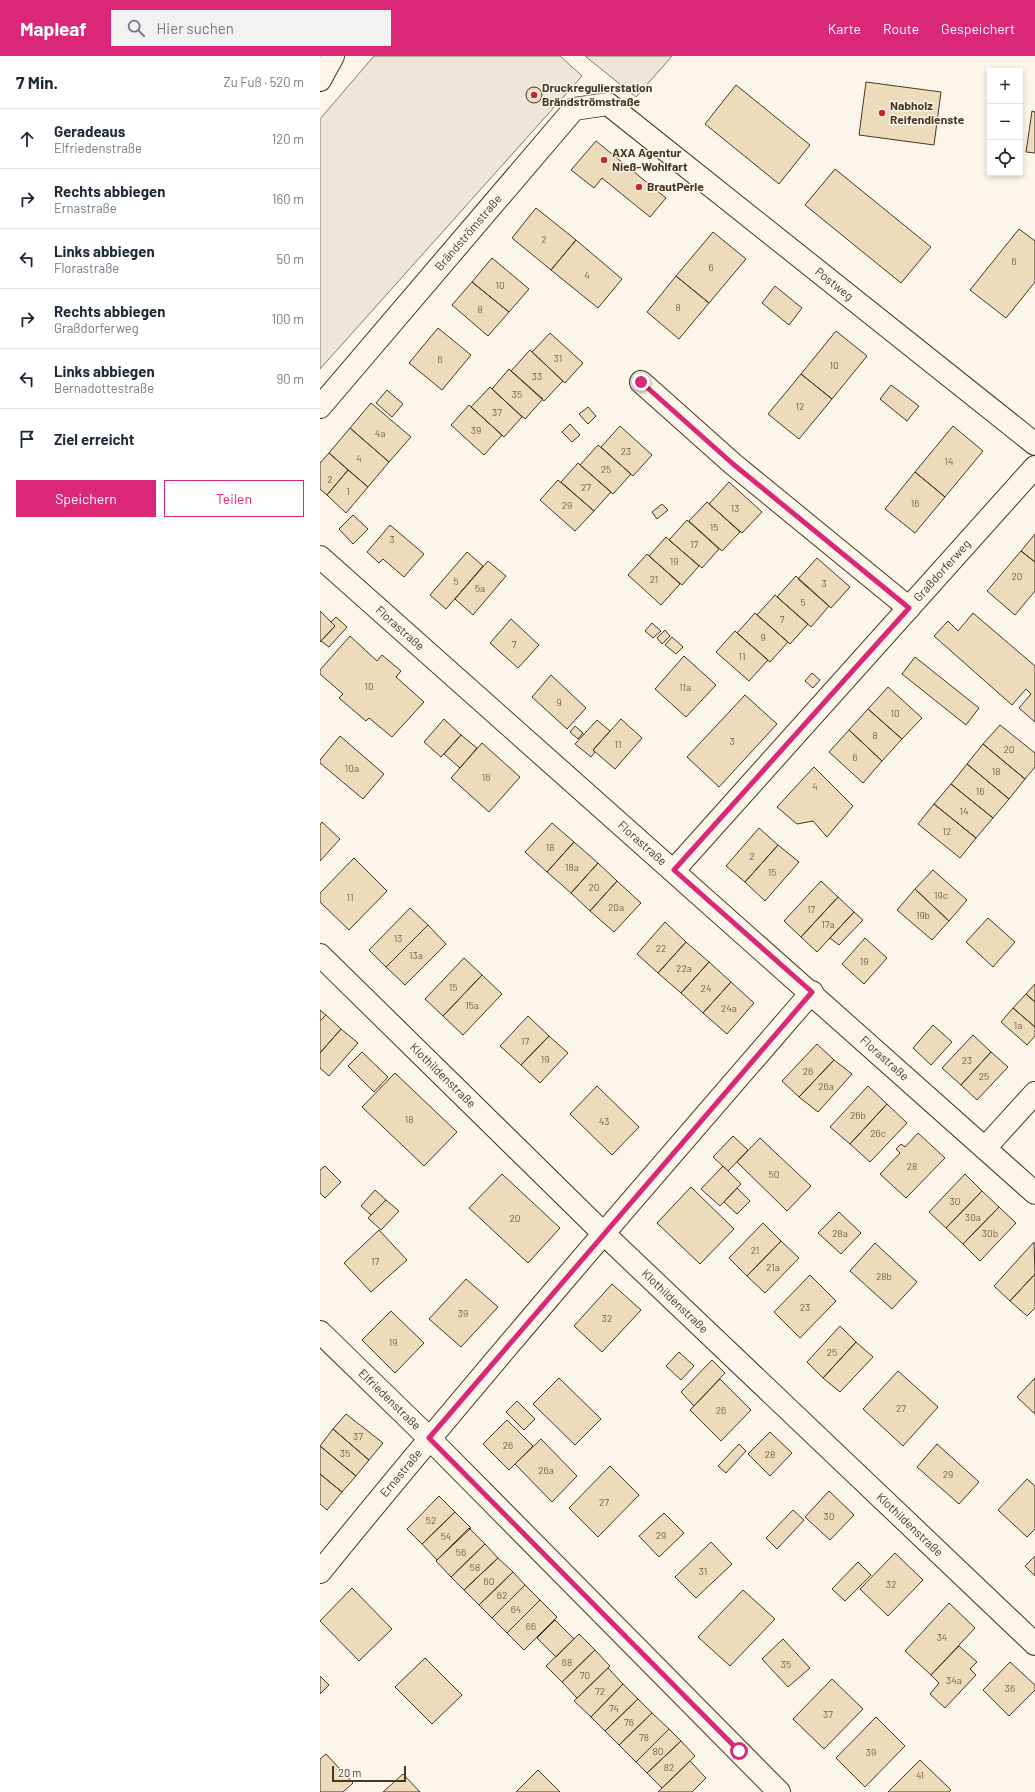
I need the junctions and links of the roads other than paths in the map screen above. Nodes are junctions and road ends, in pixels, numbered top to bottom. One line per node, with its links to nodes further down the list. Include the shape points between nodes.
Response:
1 (344, 56): 2 (street)
2 (326, 70)
3 (633, 123): 5 (street, Brändströmstraße, via 608,104 574,108); 6 (street, Postweg)
4 (641, 382): 9 (street, via 733,464)
5 (320, 407)
6 (1035, 444)
7 (1035, 467): 9 (street, Graßdorferweg)
8 (320, 558): 10 (street, Florastraße, via 605,813)
9 (909, 608): 10 (street, Graßdorferweg)
10 (674, 870): 12 (street, Florastraße)
11 (320, 954): 16 (street, Klothildenstraße)
12 (812, 992): 14 (street, Florastraße); 16 (street, Ernastraße)
13 (1035, 1093): 14 (street)
14 (985, 1148): 15 (street, Florastraße)
15 (1035, 1193)
16 (603, 1233): 18 (street, Ernastraße); 20 (street, Klothildenstraße)
17 (320, 1332): 18 (street, Elfriedenstraße)
18 (429, 1438): 19 (street, Ernastraße); 21 (street, Elfriedenstraße)
19 (320, 1572)
20 (1035, 1644)
21 (779, 1792)

